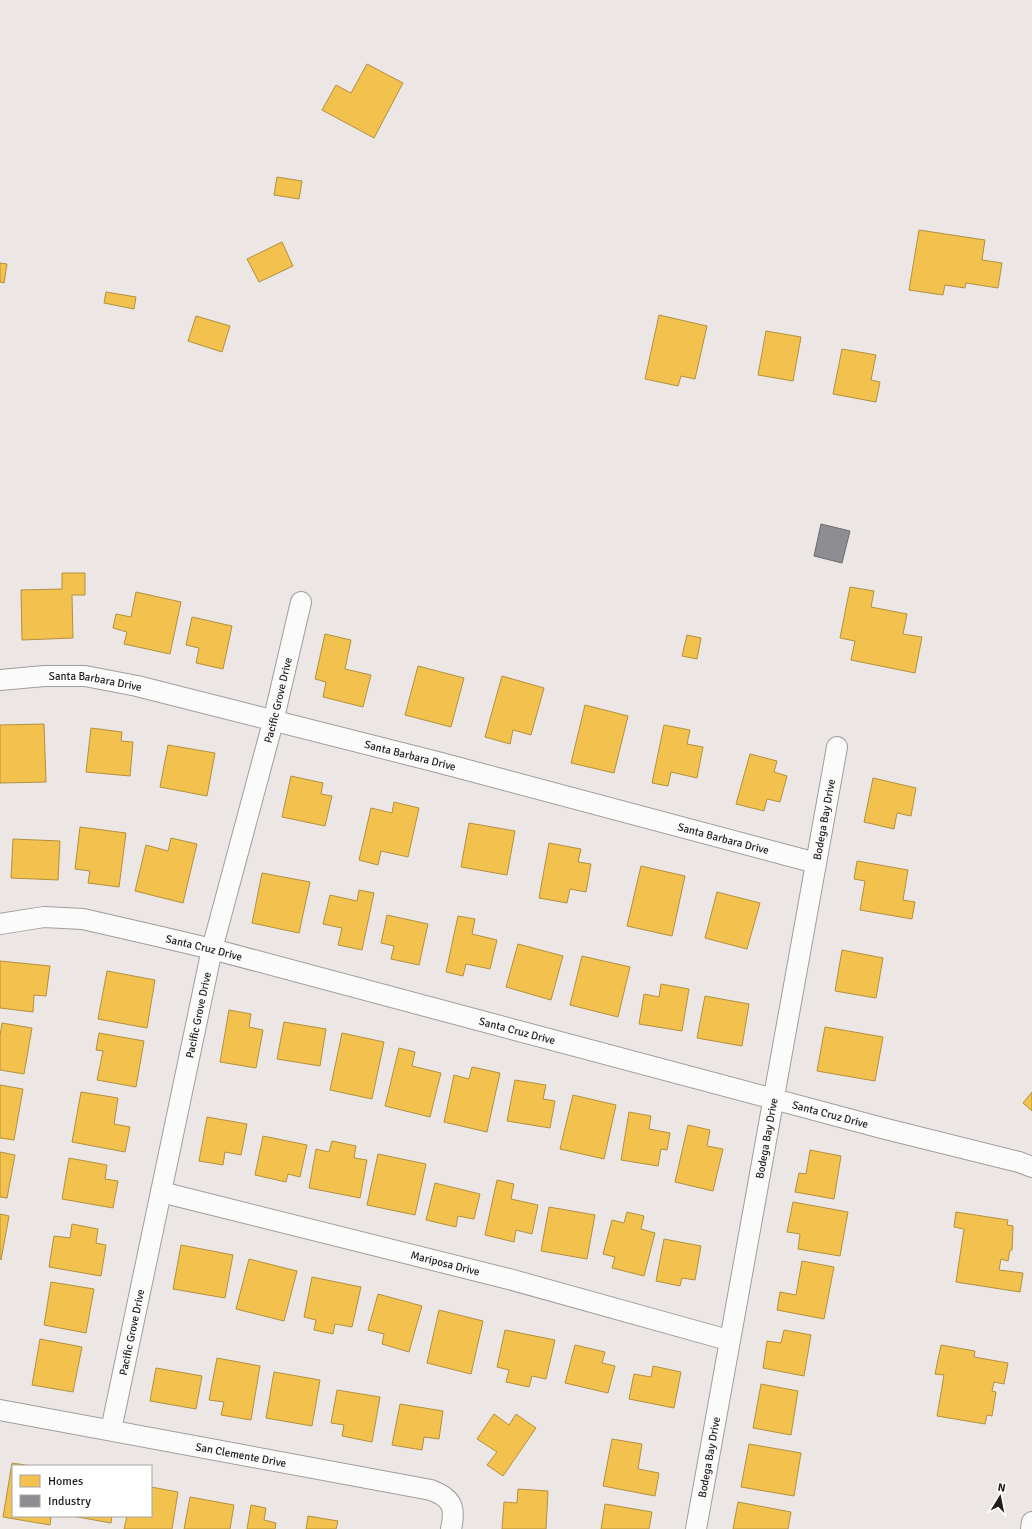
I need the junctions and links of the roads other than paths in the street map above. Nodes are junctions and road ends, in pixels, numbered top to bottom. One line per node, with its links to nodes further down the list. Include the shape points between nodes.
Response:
1 (301, 602): 3 (street, Pacific Grove Drive)
2 (0, 680): 3 (street, Santa Barbara Drive, via 85,676 137,686)
3 (272, 722): 5 (street, Santa Barbara Drive, via 441,763); 7 (street, Pacific Grove Drive)
4 (837, 747): 5 (street, Bodega Bay Drive)
5 (816, 863): 8 (street, Bodega Bay Drive)
6 (0, 924): 7 (street, Santa Cruz Drive, via 44,917 83,919)
7 (212, 949): 8 (street, Santa Cruz Drive); 10 (street, Pacific Grove Drive)
8 (774, 1099): 9 (street, Santa Cruz Drive); 11 (street, Bodega Bay Drive)
9 (1032, 1167)
10 (161, 1192): 11 (street, Mariposa Drive, via 509,1280); 13 (street, Pacific Grove Drive)
11 (728, 1340): 16 (street, Bodega Bay Drive)
12 (0, 1410): 13 (street, San Clemente Drive)
13 (111, 1430): 15 (street, San Clemente Drive, via 431,1490 445,1495 453,1509)
14 (1032, 1522): 17 (street)
15 (451, 1529)
16 (696, 1529)
17 (1031, 1529)

